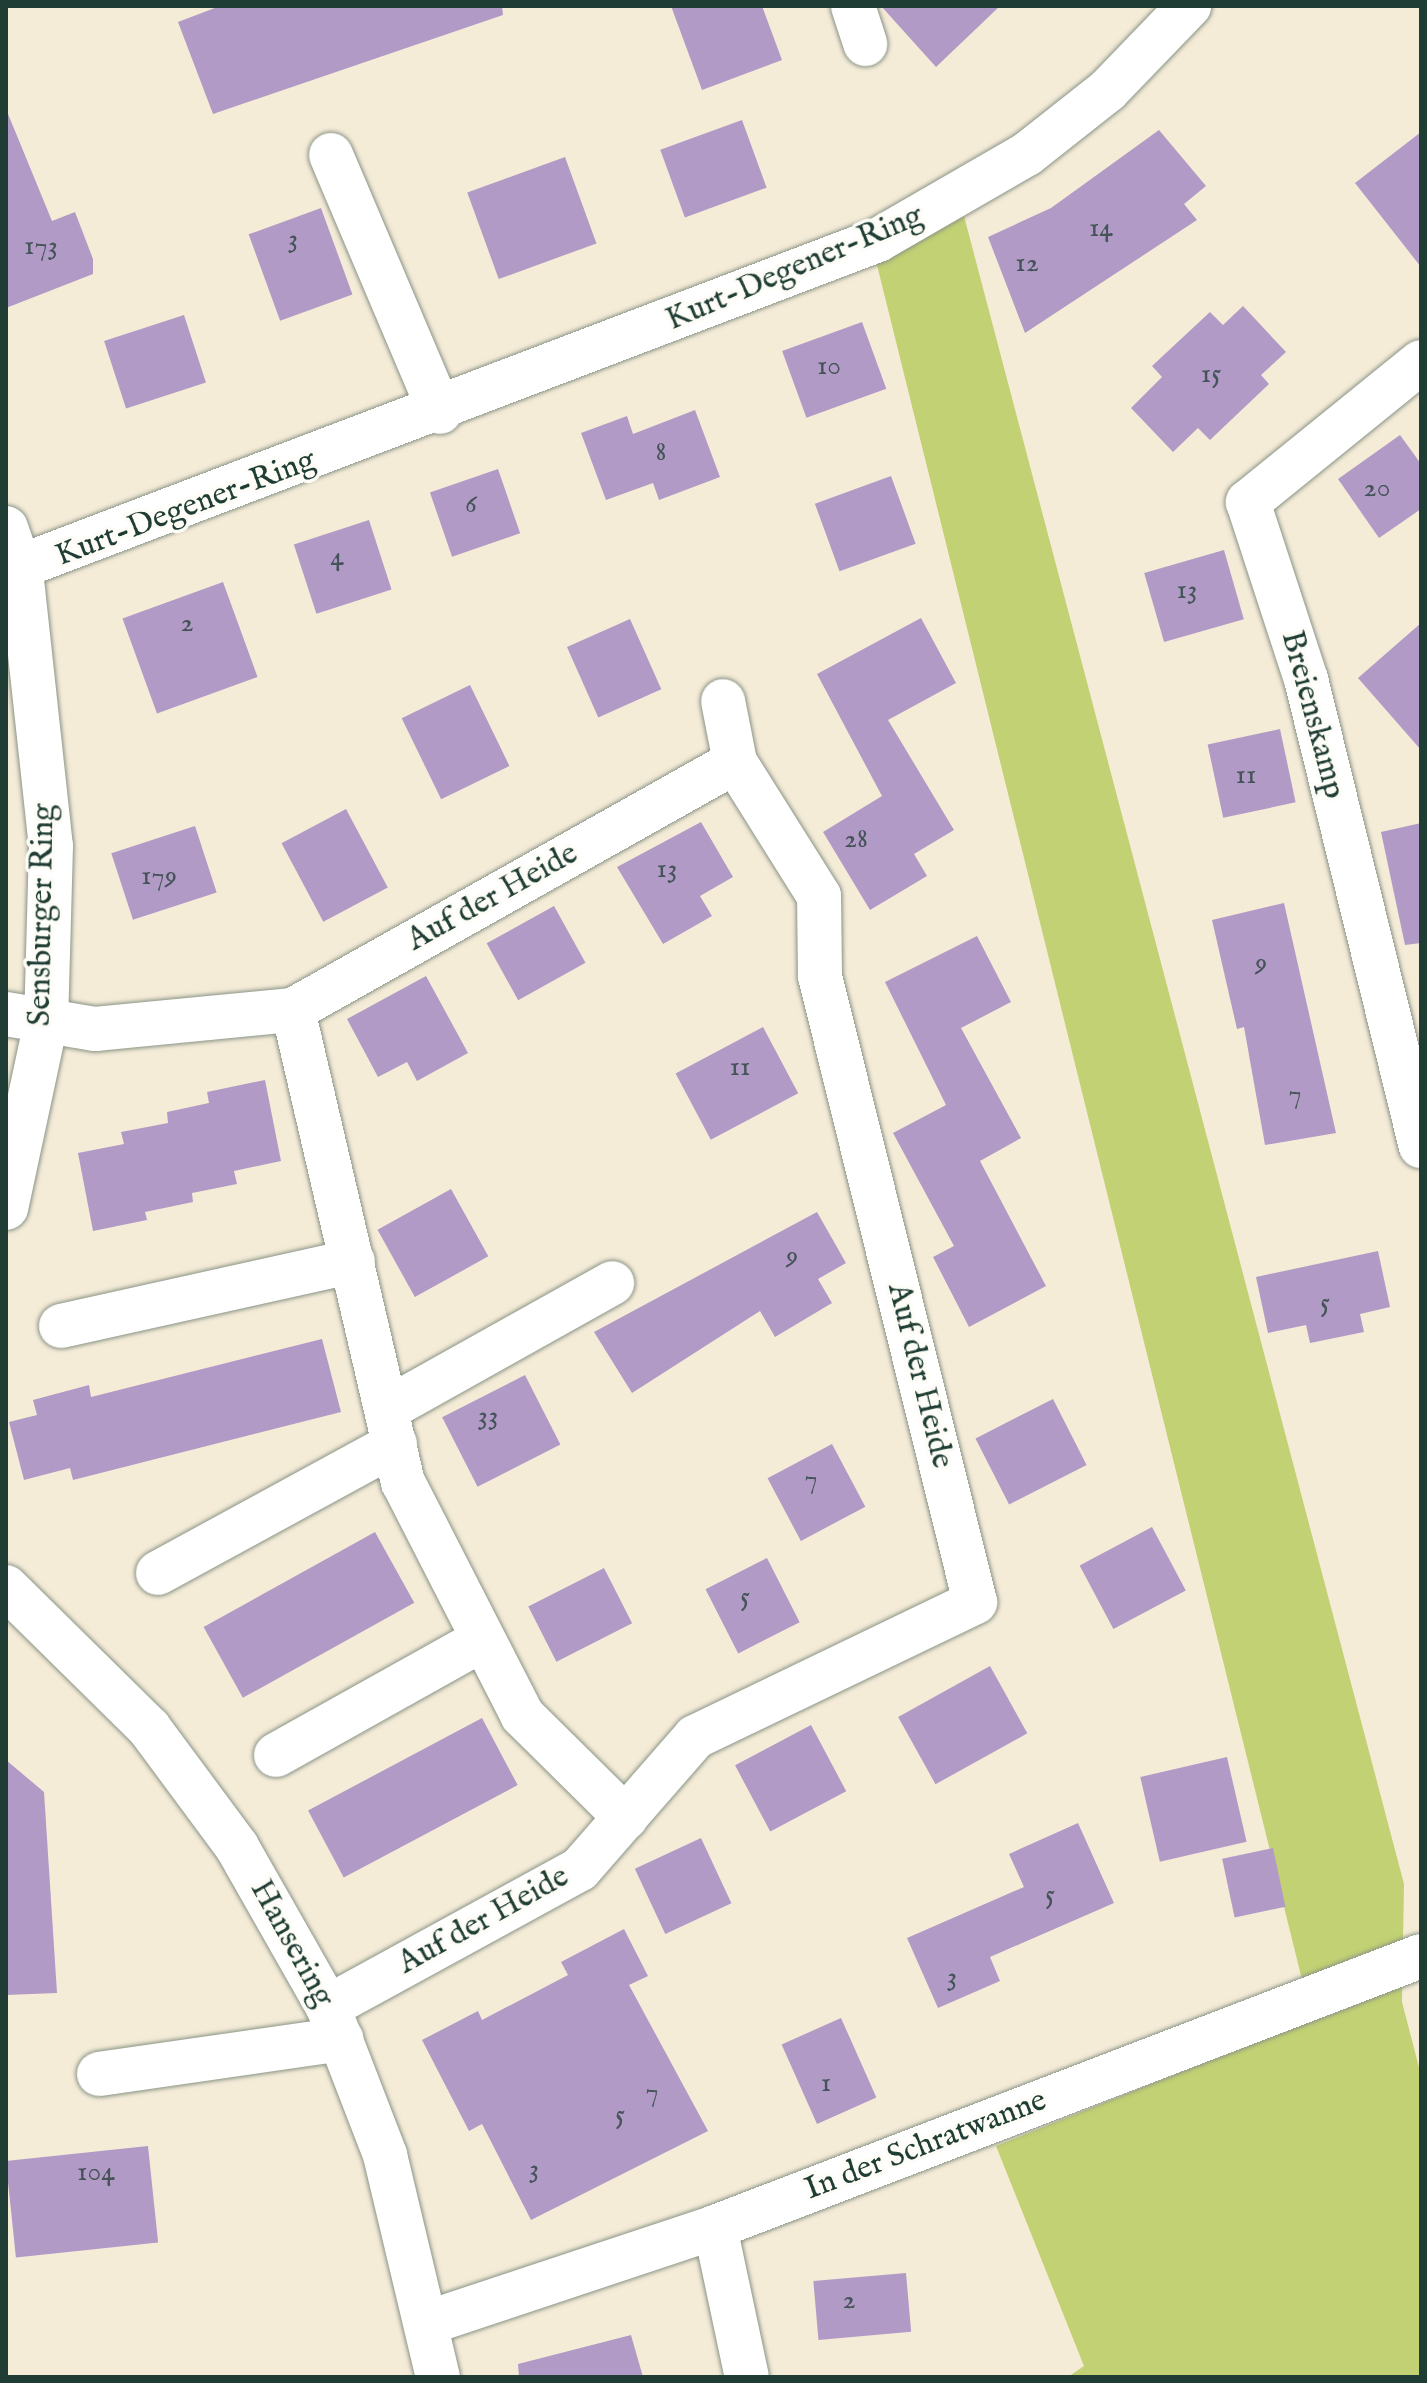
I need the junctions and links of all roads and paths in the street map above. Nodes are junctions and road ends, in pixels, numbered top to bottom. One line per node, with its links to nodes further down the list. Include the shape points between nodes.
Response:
1 (1189, 6): 4 (street, Kurt-Degener-Ring, via 1097,99 1027,154 914,222)
2 (331, 155): 4 (street)
3 (1421, 362): 11 (street, Breienskamp, via 1248,502 1306,679)
4 (440, 412): 6 (street, Kurt-Degener-Ring)
5 (6, 528): 6 (street, Sensburger Ring)
6 (14, 572): 10 (street, Sensburger Ring, via 51,846)
7 (723, 701): 8 (street, Auf der Heide)
8 (735, 762): 9 (street, Auf der Heide); 21 (street, Auf der Heide, via 819,896 820,976 975,1602 695,1737)
9 (293, 1010): 10 (street, Auf der Heide, via 95,1029); 13 (street)
10 (26, 1018): 12 (street, Sensburger Ring)
11 (1421, 1146)
12 (6, 1208)
13 (353, 1261): 15 (street); 16 (street)
14 (612, 1283): 16 (street)
15 (61, 1326)
16 (391, 1427): 17 (street); 19 (street, via 403,1482)
17 (158, 1573)
18 (6, 1587): 23 (street, Hansering, via 149,1728 237,1847)
19 (480, 1641): 20 (street); 21 (street, via 522,1715)
20 (276, 1755)
21 (626, 1818): 23 (street, Auf der Heide, via 580,1869)
22 (1421, 1956): 25 (street, In der Schratwanne)
23 (335, 2023): 24 (street); 26 (street, Hansering, via 385,2155)
24 (99, 2074)
25 (715, 2227): 26 (street, In der Schratwanne); 28 (street)
26 (427, 2323): 27 (street, Hansering)
27 (438, 2377)
28 (747, 2377)

